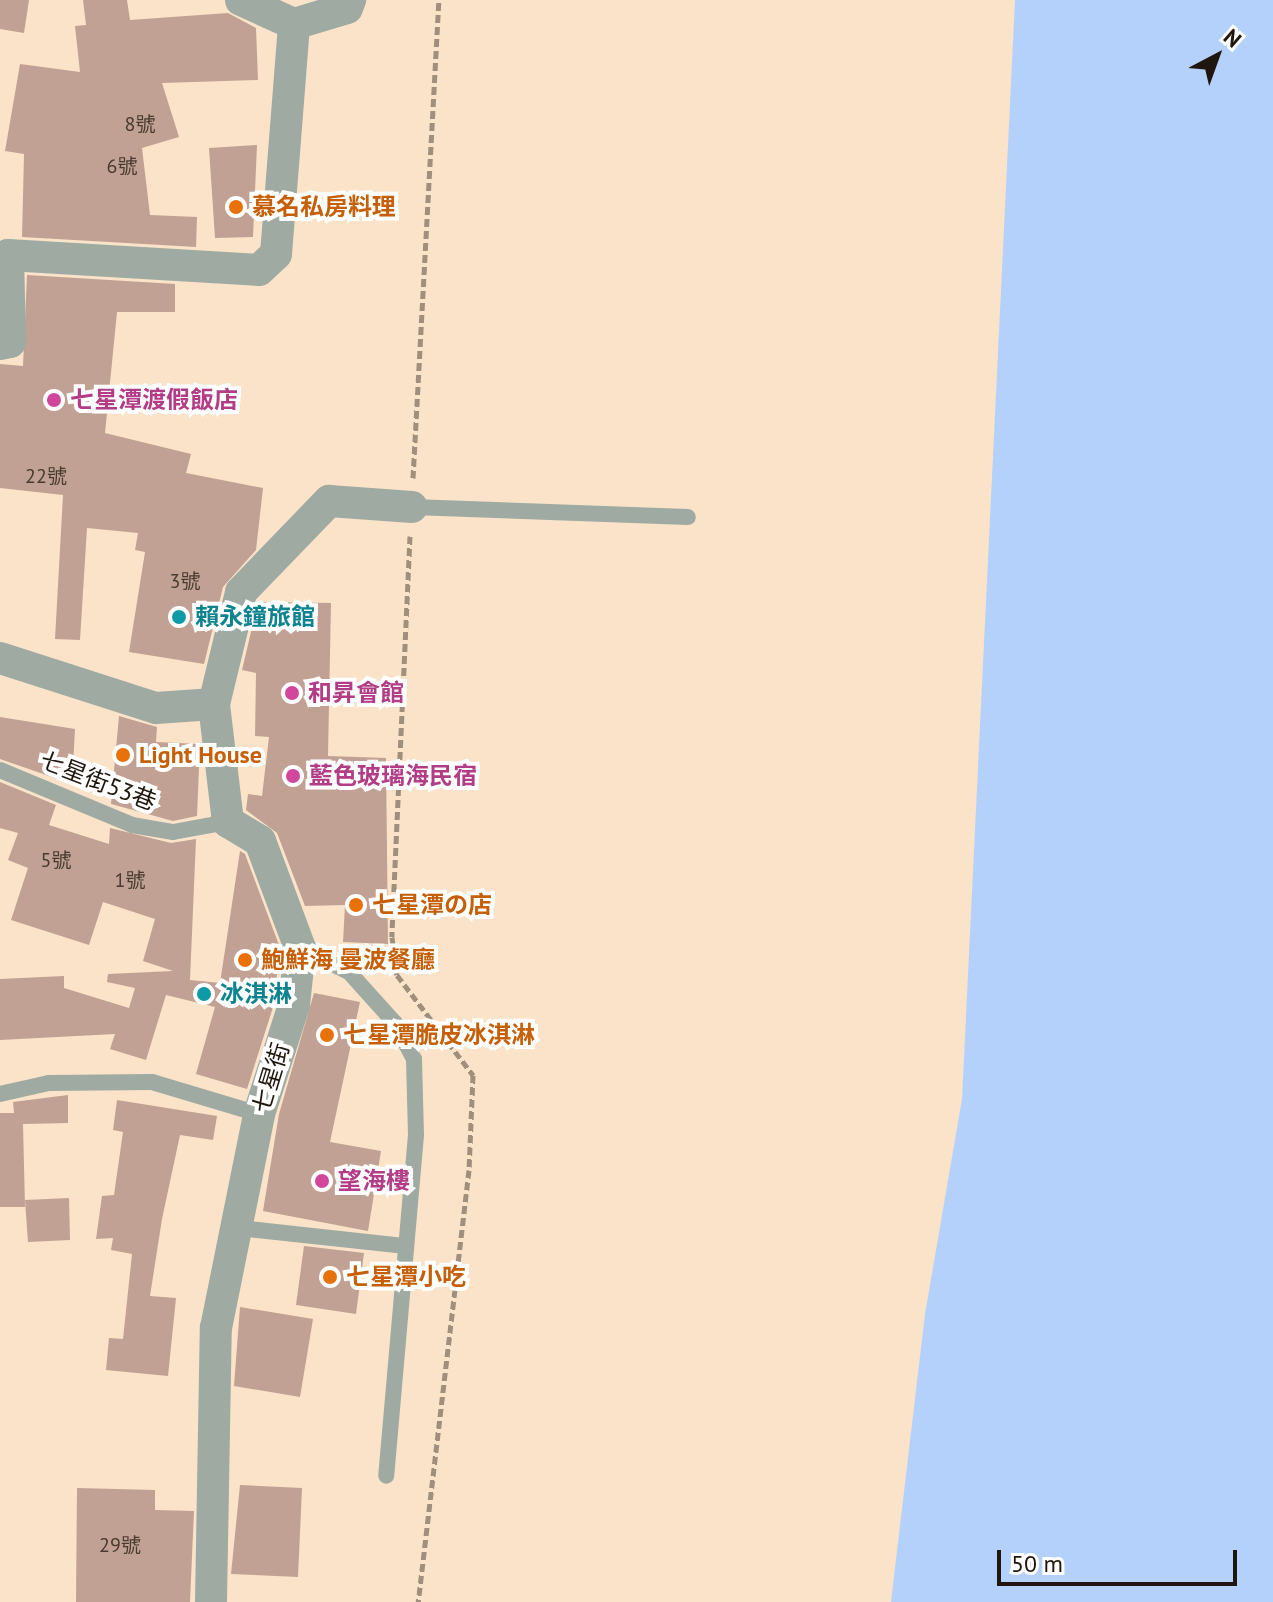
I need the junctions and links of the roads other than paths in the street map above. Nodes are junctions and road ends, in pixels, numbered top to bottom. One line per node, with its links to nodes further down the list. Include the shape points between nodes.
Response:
1 (241, 0): 3 (street)
2 (350, 0): 3 (street, via 347,8)
3 (294, 24): 4 (street, via 276,254 259,270 8,255 10,342)
4 (0, 344)
5 (412, 507): 6 (lane); 8 (street, via 329,501 241,592)
6 (688, 517)
7 (0, 658): 8 (street, via 156,708)
8 (214, 704): 10 (street)
9 (0, 770): 10 (lane, 七星街53巷, via 132,825 173,832)
10 (228, 822): 11 (street, 七星街, via 260,841)
11 (300, 948): 13 (street, 七星街, via 294,1005); 15 (lane, via 349,972 395,1023 414,1059 416,1135)
12 (0, 1094): 13 (lane, via 49,1083 152,1082)
13 (259, 1114): 14 (street, 七星街)
14 (239, 1228): 15 (lane); 17 (street, 七星街, via 216,1328)
15 (406, 1246): 16 (lane)
16 (386, 1476)
17 (211, 1602)

